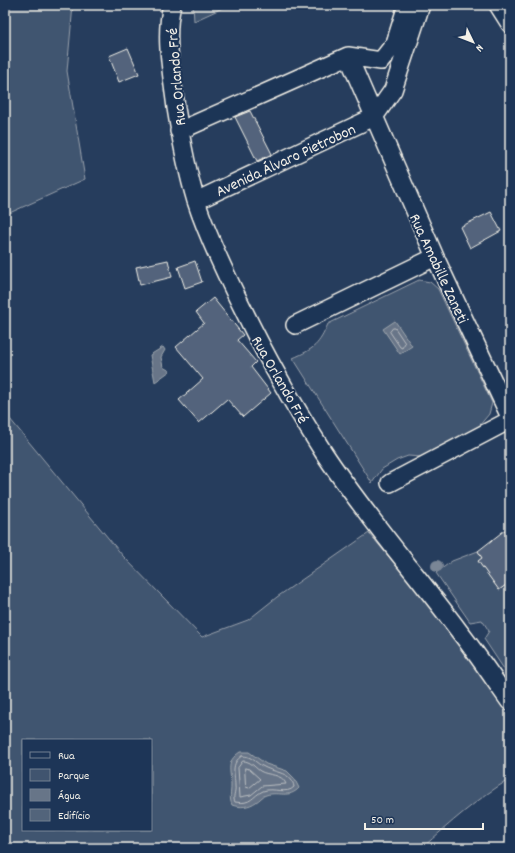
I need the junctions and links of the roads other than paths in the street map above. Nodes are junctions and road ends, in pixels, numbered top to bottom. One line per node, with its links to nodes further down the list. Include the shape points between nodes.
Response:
1 (172, 5): 10 (street, Rua Orlando Fré, via 169,47)
2 (407, 5): 8 (street, via 395,43 381,61)
3 (421, 5): 9 (street, via 393,90)
4 (498, 5): 7 (street)
5 (506, 5): 6 (street)
6 (510, 12)
7 (510, 24)
8 (348, 56): 9 (street, Rua Amabille Zaneti); 10 (street)
9 (374, 117): 11 (street, Avenida Álvaro Pietrobon); 12 (street, Rua Amabille Zaneti)
10 (179, 131): 11 (street, Rua Orlando Fré)
11 (196, 201): 16 (street, Rua Orlando Fré, via 223,268 255,334 325,454 459,630)
12 (435, 257): 13 (street); 14 (street, Rua Amabille Zaneti)
13 (295, 325)
14 (510, 419): 15 (street)
15 (390, 483)
16 (510, 702)

